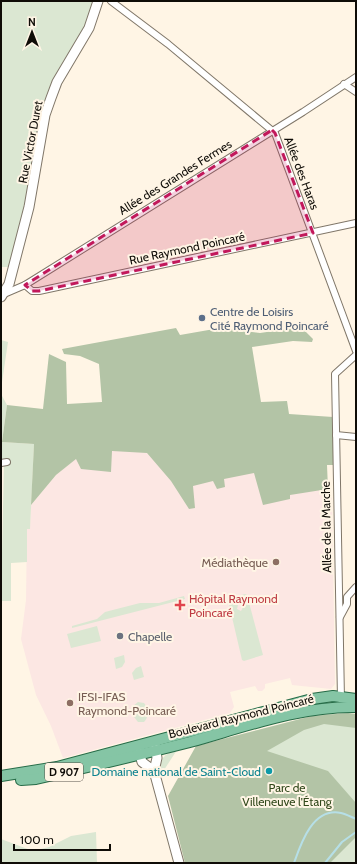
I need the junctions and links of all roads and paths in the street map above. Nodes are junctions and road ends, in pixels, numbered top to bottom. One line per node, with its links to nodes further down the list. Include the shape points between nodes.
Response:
1 (98, 1): 10 (street, Rue Victor Duret, via 89,28 57,82 47,109 29,207 9,284)
2 (111, 1): 6 (street, Allée des Haras, via 168,44)
3 (356, 76): 4 (street, Allée des Grandes Fermes)
4 (344, 84): 5 (street); 6 (street, Allée des Grandes Fermes)
5 (356, 92)
6 (272, 130): 8 (street, Allée des Haras); 9 (street, Allée des Grandes Fermes)
7 (356, 224): 8 (street, Rue Raymond Poincaré)
8 (312, 233): 9 (street, Rue Raymond Poincaré, via 39,291 32,291); 11 (street, Allée des Haras)
9 (25, 285): 10 (street, Allée des Grandes Fermes)
10 (3, 295)
11 (356, 351)
12 (356, 355): 13 (street, Allée de la Marche, via 335,374)
13 (336, 435): 14 (street); 16 (street, Allée de la Marche)
14 (356, 437)
15 (356, 587): 17 (street)
16 (339, 596): 17 (street); 18 (street, Allée de la Marche)
17 (347, 597): 18 (street, via 347,604)
18 (340, 617): 19 (street, Allée de la Marche)
19 (341, 696): 20 (main road, Boulevard Raymond Poincaré / D 907); 21 (street, Allée de la Marche); 23 (main road, Boulevard Raymond Poincaré / D 907, via 312,699)
20 (356, 699)
21 (342, 707): 22 (main road, Boulevard Raymond Poincaré / D 907); 23 (main road, Boulevard Raymond Poincaré / D 907, via 303,712)
22 (356, 707)
23 (156, 746): 24 (main road, D 907); 25 (street, via 156,762)
24 (138, 751): 25 (street, via 142,762); 26 (main road, D 907); 27 (main road, D 907, via 36,779)
25 (150, 768): 28 (street)
26 (1, 776)
27 (1, 782)
28 (179, 863)

